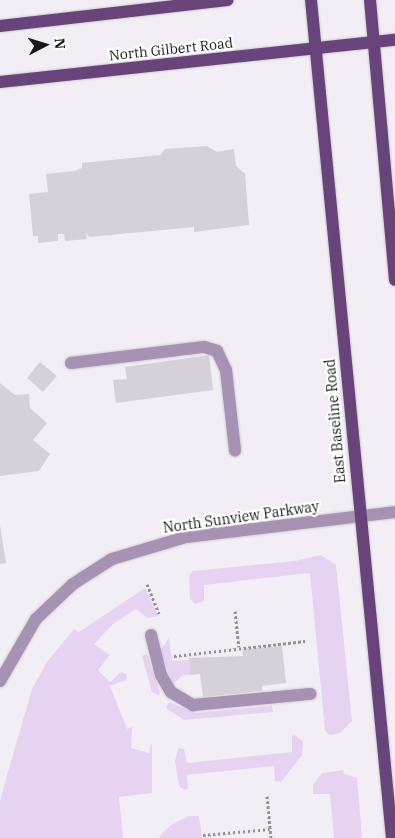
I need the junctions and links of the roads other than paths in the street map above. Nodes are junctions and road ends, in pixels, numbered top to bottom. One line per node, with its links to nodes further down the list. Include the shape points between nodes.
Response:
1 (228, 0): 4 (main road)
2 (311, 0): 7 (main road, East Baseline Road)
3 (370, 0): 6 (main road)
4 (0, 26)
5 (395, 40): 6 (main road, North Gilbert Road)
6 (374, 41): 7 (main road, North Gilbert Road); 9 (main road)
7 (315, 47): 8 (main road, North Gilbert Road); 13 (main road, East Baseline Road)
8 (0, 82)
9 (395, 280)
10 (71, 363): 11 (street, via 204,347 217,351 226,370)
11 (235, 450)
12 (395, 512): 13 (street, North Sunview Parkway)
13 (359, 517): 15 (street, North Sunview Parkway, via 186,537 112,560 73,584 36,619); 17 (main road, East Baseline Road)
14 (151, 635): 16 (street, via 161,675 171,692 193,705)
15 (0, 682)
16 (310, 694)
17 (392, 838)

